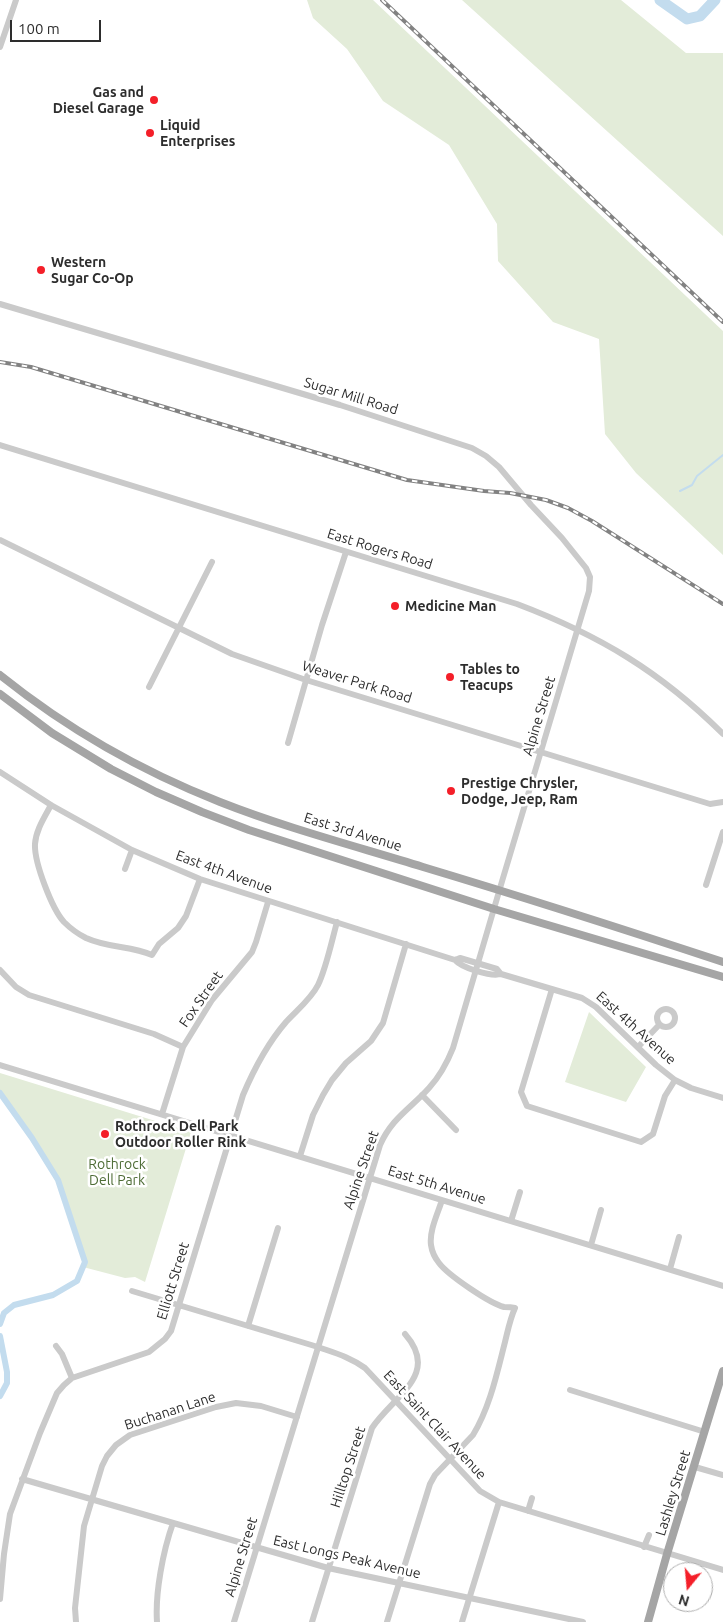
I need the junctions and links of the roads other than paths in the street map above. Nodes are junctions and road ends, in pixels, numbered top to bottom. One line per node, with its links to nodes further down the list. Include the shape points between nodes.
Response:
1 (16, 0): 2 (street)
2 (0, 47)
3 (0, 304): 9 (street, Sugar Mill Road, via 340,405 479,452 499,467 586,568 590,591)
4 (0, 445): 6 (street, East Rogers Road)
5 (0, 540): 8 (street, Weaver Park Road)
6 (346, 552): 9 (street, East Rogers Road, via 518,604); 11 (street)
7 (212, 562): 8 (street)
8 (178, 628): 11 (street, Weaver Park Road, via 240,658); 12 (street)
9 (578, 629): 14 (street, East Rogers Road, via 649,671 686,699); 16 (street, Alpine Street)
10 (0, 675): 25 (main road, East 3rd Avenue, via 93,740 200,794 282,824)
11 (306, 680): 15 (street); 16 (street, Weaver Park Road)
12 (149, 687)
13 (0, 694): 27 (main road, East 3rd Avenue, via 88,756 179,803 249,830)
14 (723, 734)
15 (288, 743)
16 (541, 751): 18 (street, Weaver Park Road, via 710,804); 25 (street, Alpine Street)
17 (0, 772): 19 (street, East 4th Avenue)
18 (723, 802)
19 (51, 805): 21 (street, East 4th Avenue); 23 (street, via 36,834 36,858 59,914 86,938 152,954 186,916)
20 (723, 832): 24 (street)
21 (132, 850): 22 (street); 23 (street, East 4th Avenue)
22 (124, 869)
23 (200, 879): 26 (street, East 4th Avenue)
24 (706, 885)
25 (499, 890): 27 (street, Alpine Street); 30 (main road, East 3rd Avenue)
26 (268, 902): 28 (street, East 4th Avenue); 36 (street, Fox Street, via 252,952 212,1000)
27 (494, 908): 31 (street, Alpine Street); 33 (main road, East 3rd Avenue)
28 (337, 922): 29 (street, East 4th Avenue); 44 (street, Elliott Street, via 319,983 263,1055 243,1095)
29 (406, 944): 31 (street, East 4th Avenue, via 455,960 460,958); 45 (street, via 382,1023 372,1041 332,1080 313,1115)
30 (723, 962)
31 (478, 967): 34 (street, East 4th Avenue, via 497,969 501,974); 40 (street, Alpine Street, via 449,1059)
32 (0, 970): 36 (street, via 29,995 154,1034)
33 (723, 976)
34 (552, 989): 37 (street, East 4th Avenue, via 585,999); 39 (street, via 521,1092 527,1106 641,1142 653,1134 665,1096)
35 (659, 1025): 37 (street)
36 (183, 1047): 42 (street, Fox Street)
37 (638, 1047): 39 (street, East 4th Avenue)
38 (0, 1065): 42 (street, East 5th Avenue)
39 (675, 1080): 41 (street, East 4th Avenue)
40 (422, 1095): 43 (street); 46 (street, Alpine Street, via 388,1129)
41 (723, 1098)
42 (162, 1114): 44 (street, East 5th Avenue)
43 (456, 1130)
44 (231, 1135): 45 (street, East 5th Avenue); 57 (street, Elliott Street)
45 (300, 1156): 46 (street, East 5th Avenue)
46 (370, 1178): 48 (street, East 5th Avenue); 61 (street, Alpine Street)
47 (520, 1192): 50 (street)
48 (442, 1200): 50 (street, East 5th Avenue); 68 (street, via 430,1243 438,1263 492,1302 515,1308 485,1411 473,1435)
49 (600, 1210): 53 (street)
50 (512, 1221): 53 (street, East 5th Avenue)
51 (278, 1228): 58 (street)
52 (679, 1238): 54 (street)
53 (591, 1245): 54 (street, East 5th Avenue)
54 (670, 1269): 55 (street, East 5th Avenue)
55 (723, 1286)
56 (132, 1291): 57 (street, East Saint Clair Avenue)
57 (179, 1305): 58 (street, East Saint Clair Avenue); 63 (street, Elliott Street, via 165,1340 154,1349)
58 (248, 1326): 61 (street, East Saint Clair Avenue)
59 (406, 1334): 65 (street, Hilltop Street, via 414,1343 419,1367 411,1384)
60 (56, 1346): 63 (street)
61 (318, 1347): 65 (street, East Saint Clair Avenue, via 365,1368); 66 (street, Alpine Street)
62 (722, 1377): 67 (main road, Lashley Street)
63 (72, 1378): 71 (street, Elliott Street, via 57,1393)
64 (570, 1390): 67 (street)
65 (395, 1400): 68 (street, East Saint Clair Avenue); 81 (street, Hilltop Street, via 372,1428)
66 (297, 1417): 73 (street, Buchanan Lane, via 261,1406 236,1403 130,1435 107,1456); 79 (street, Alpine Street)
67 (705, 1432): 69 (main road, Lashley Street)
68 (450, 1460): 74 (street, East Saint Clair Avenue, via 480,1491); 83 (street, via 430,1484)
69 (694, 1467): 70 (street); 80 (main road, Lashley Street)
70 (723, 1475)
71 (22, 1479): 73 (street, East Longs Peak Avenue); 85 (street, Elliott Street, via 10,1514)
72 (532, 1498): 75 (street)
73 (92, 1500): 76 (street, East Longs Peak Avenue); 86 (street, Buchanan Lane, via 84,1526 76,1590)
74 (499, 1502): 75 (street, East Saint Clair Avenue); 84 (street)
75 (528, 1511): 78 (street, East Saint Clair Avenue)
76 (173, 1523): 79 (street, East Longs Peak Avenue); 87 (street, via 166,1543)
77 (649, 1535): 78 (street)
78 (644, 1547): 80 (street, East Saint Clair Avenue)
79 (257, 1548): 81 (street, East Longs Peak Avenue); 88 (street, Alpine Street)
80 (667, 1554): 82 (street, East Saint Clair Avenue); 93 (main road, Lashley Street)
81 (328, 1568): 83 (street, East Longs Peak Avenue); 89 (street, Hilltop Street)
82 (723, 1570)
83 (399, 1584): 84 (street, East Longs Peak Avenue); 90 (street)
84 (469, 1598): 91 (street); 92 (street, East Longs Peak Avenue)
85 (0, 1599)
86 (76, 1622)
87 (157, 1622)
88 (234, 1622)
89 (312, 1622)
90 (387, 1622)
91 (462, 1622)
92 (583, 1622)
93 (648, 1622)

